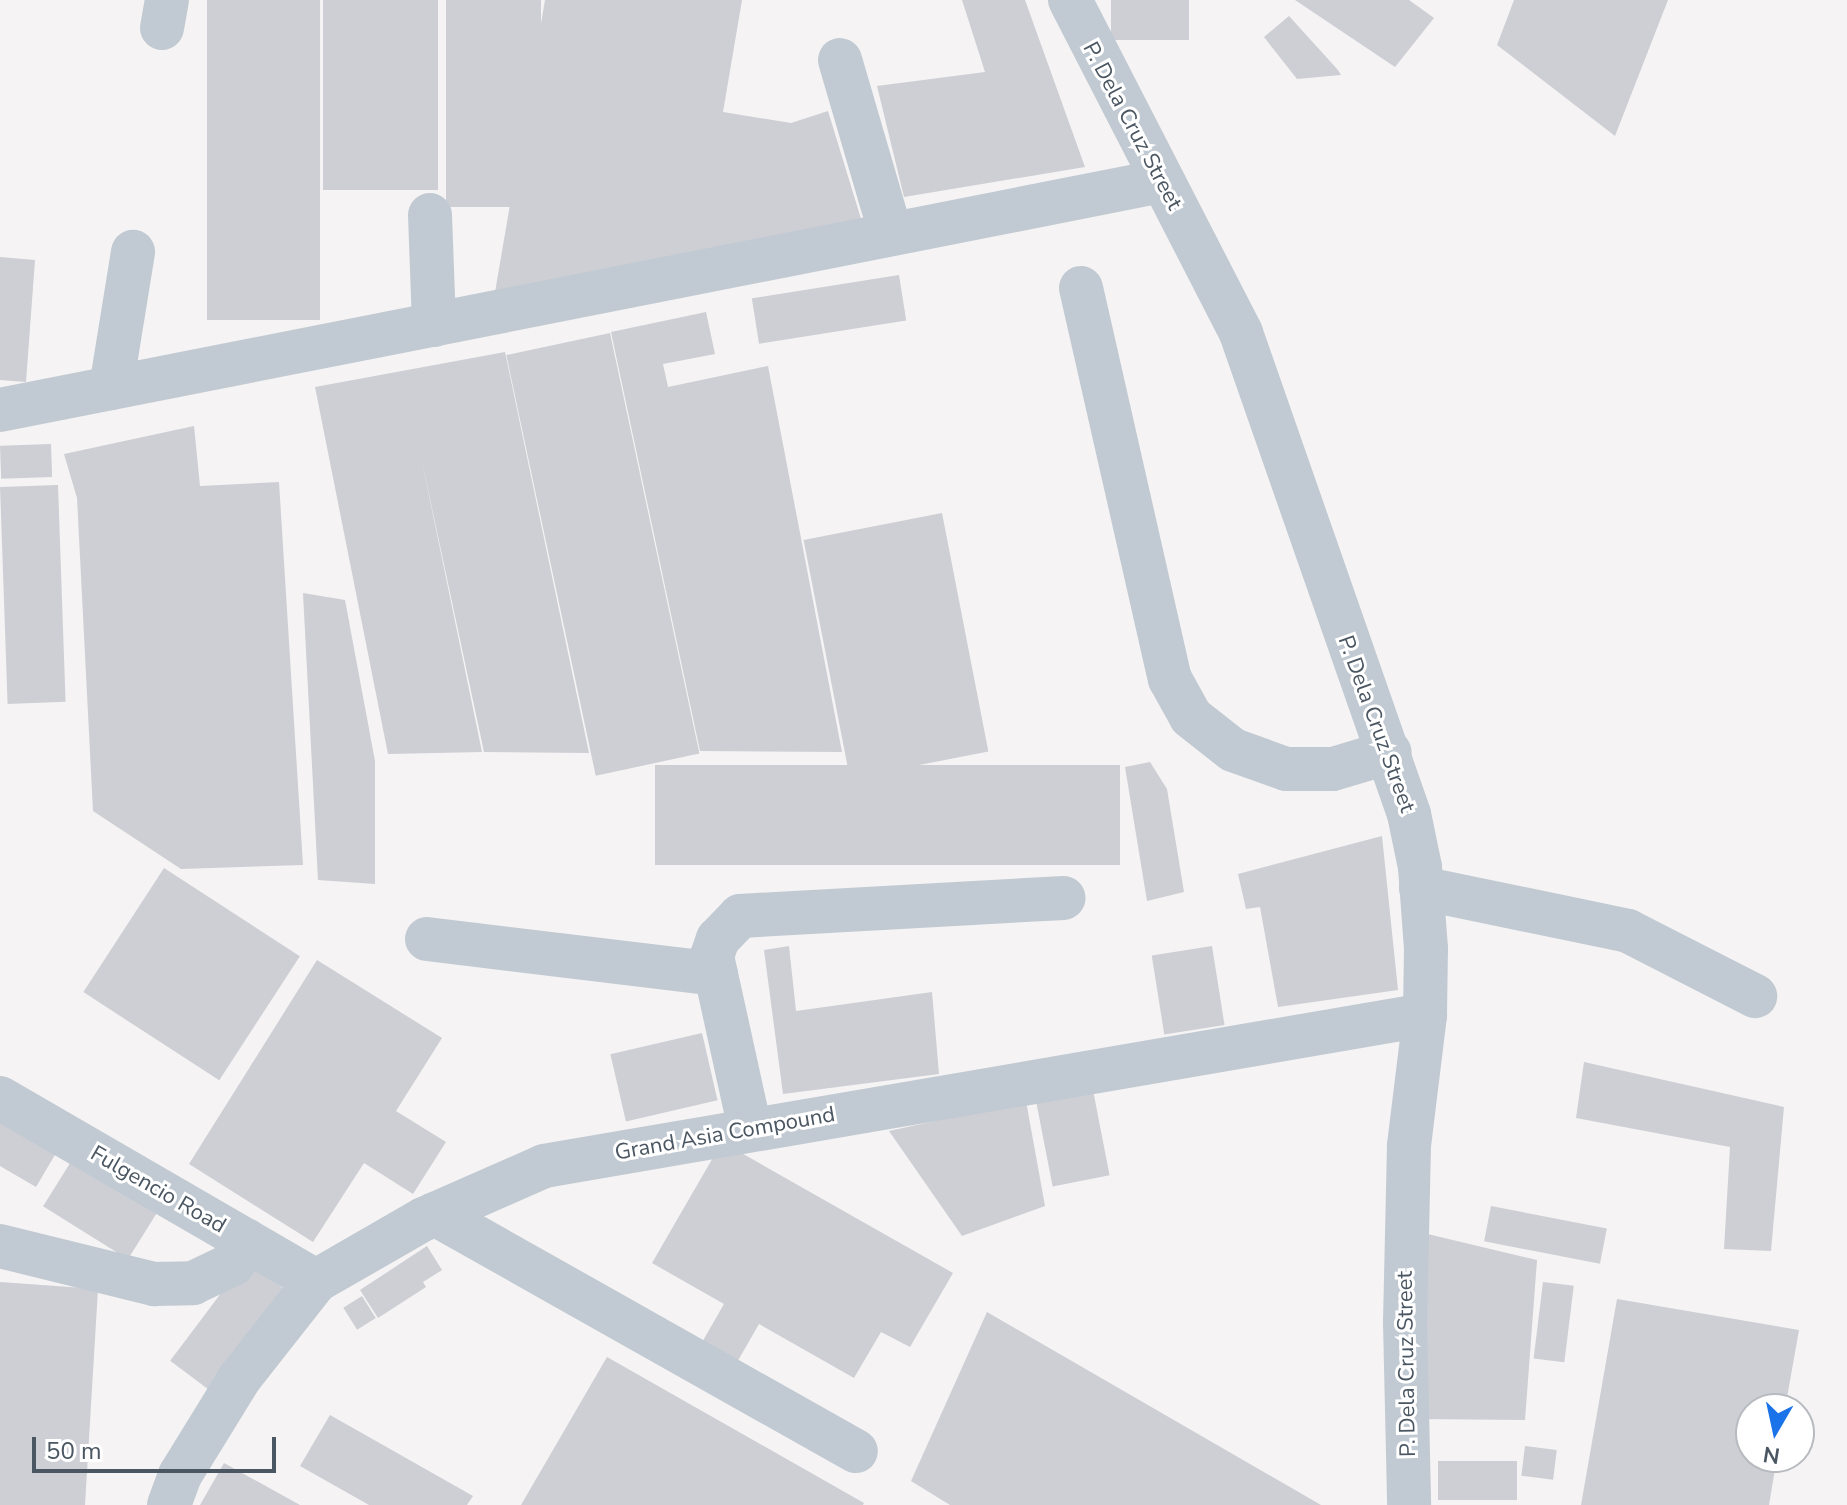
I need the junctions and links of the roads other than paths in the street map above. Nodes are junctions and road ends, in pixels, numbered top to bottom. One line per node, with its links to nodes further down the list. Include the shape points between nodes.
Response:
1 (1070, 0): 3 (street, P. Dela Cruz Street)
2 (840, 60): 5 (street)
3 (1162, 181): 5 (street); 11 (street, P. Dela Cruz Street, via 1241,333 1340,625)
4 (430, 215): 8 (street)
5 (891, 234): 8 (street)
6 (133, 252): 9 (street)
7 (1081, 288): 11 (street, via 1170,679 1191,717 1233,750 1286,769 1333,769)
8 (434, 325): 9 (street)
9 (111, 388): 10 (street)
10 (0, 410)
11 (1390, 752): 12 (street, P. Dela Cruz Street, via 1409,814)
12 (1421, 888): 16 (street, via 1628,931); 17 (street, P. Dela Cruz Street)
13 (1063, 898): 15 (street, via 740,916 718,939 712,956)
14 (427, 939): 15 (street)
15 (716, 974): 19 (street)
16 (1755, 996)
17 (1425, 1015): 19 (street, Grand Asia Compound); 26 (street, P. Dela Cruz Street, via 1409,1146)
18 (0, 1098): 21 (street, Fulgencio Road)
19 (750, 1129): 20 (street, Grand Asia Compound, via 544,1166)
20 (435, 1214): 23 (street, Grand Asia Compound); 24 (street)
21 (247, 1241): 22 (street, via 233,1264 193,1283 154,1284); 23 (street, Fulgencio Road)
22 (0, 1246)
23 (316, 1281): 25 (street, Grand Asia Compound, via 239,1379 180,1475)
24 (856, 1451)
25 (169, 1505)
26 (1409, 1505)

